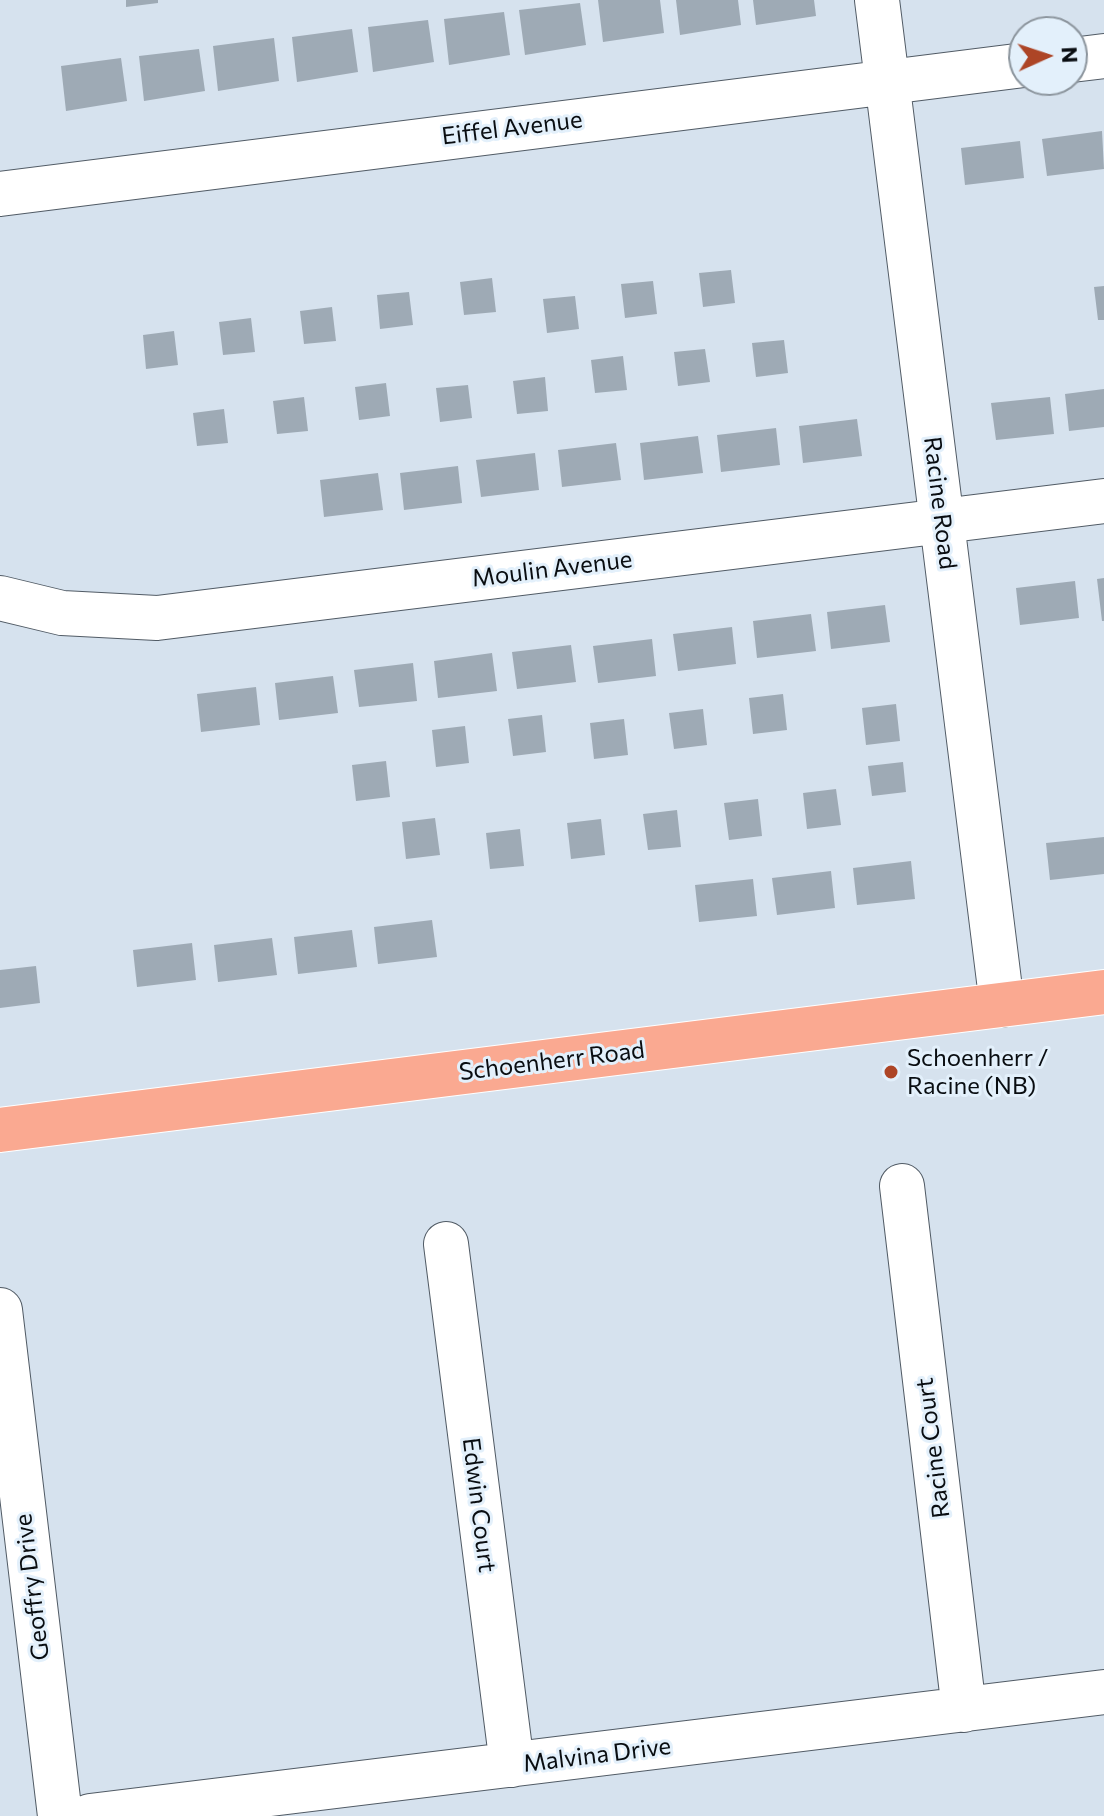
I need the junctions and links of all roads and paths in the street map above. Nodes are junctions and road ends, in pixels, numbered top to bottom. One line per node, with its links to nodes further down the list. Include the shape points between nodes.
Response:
1 (877, 0): 3 (street, Racine Road)
2 (1008, 67): 3 (street, Eiffel Avenue)
3 (887, 82): 4 (street, Eiffel Avenue); 6 (street, Racine Road)
4 (0, 194)
5 (1104, 501): 6 (street, Moulin Avenue)
6 (942, 521): 7 (street, Moulin Avenue, via 157,618 62,613); 9 (street, Racine Road)
7 (0, 598)
8 (1104, 992): 9 (main road, Schoenherr Road)
9 (1002, 1005): 10 (main road, Schoenherr Road)
10 (0, 1130)
11 (902, 1186): 15 (street, Racine Court)
12 (446, 1244): 16 (street, Edwin Court)
13 (0, 1310): 17 (street, Geoffry Drive)
14 (1104, 1692): 15 (street, Malvina Drive)
15 (964, 1710): 16 (street, Malvina Drive)
16 (512, 1765): 18 (street, Malvina Drive)
17 (60, 1816)
18 (90, 1816)

